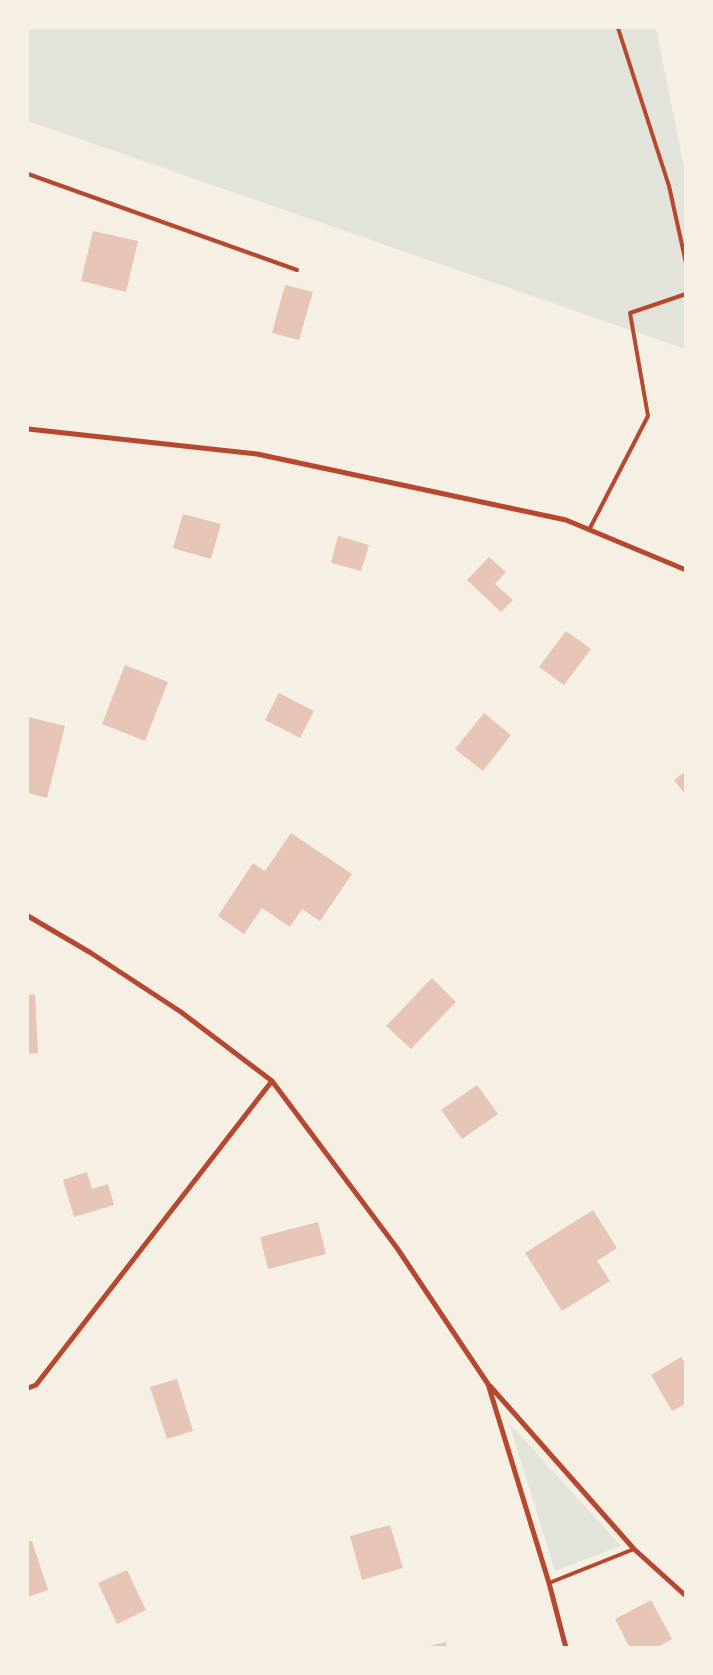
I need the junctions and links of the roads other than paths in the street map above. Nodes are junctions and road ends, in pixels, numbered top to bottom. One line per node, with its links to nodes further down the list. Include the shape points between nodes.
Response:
1 (618, 28): 3 (lane, via 669,186)
2 (28, 174): 4 (lane)
3 (686, 262)
4 (297, 270)
5 (686, 294): 7 (lane, via 630,313 648,416)
6 (28, 429): 7 (street, via 257,454 566,520)
7 (589, 530): 8 (street)
8 (686, 570)
9 (28, 916): 10 (street, via 181,1012)
10 (272, 1081): 11 (street, via 397,1248); 12 (street, via 36,1385)
11 (488, 1384): 13 (street); 14 (street)
12 (28, 1388)
13 (634, 1549): 14 (lane); 15 (street)
14 (549, 1583): 16 (street)
15 (686, 1596)
16 (566, 1648)

